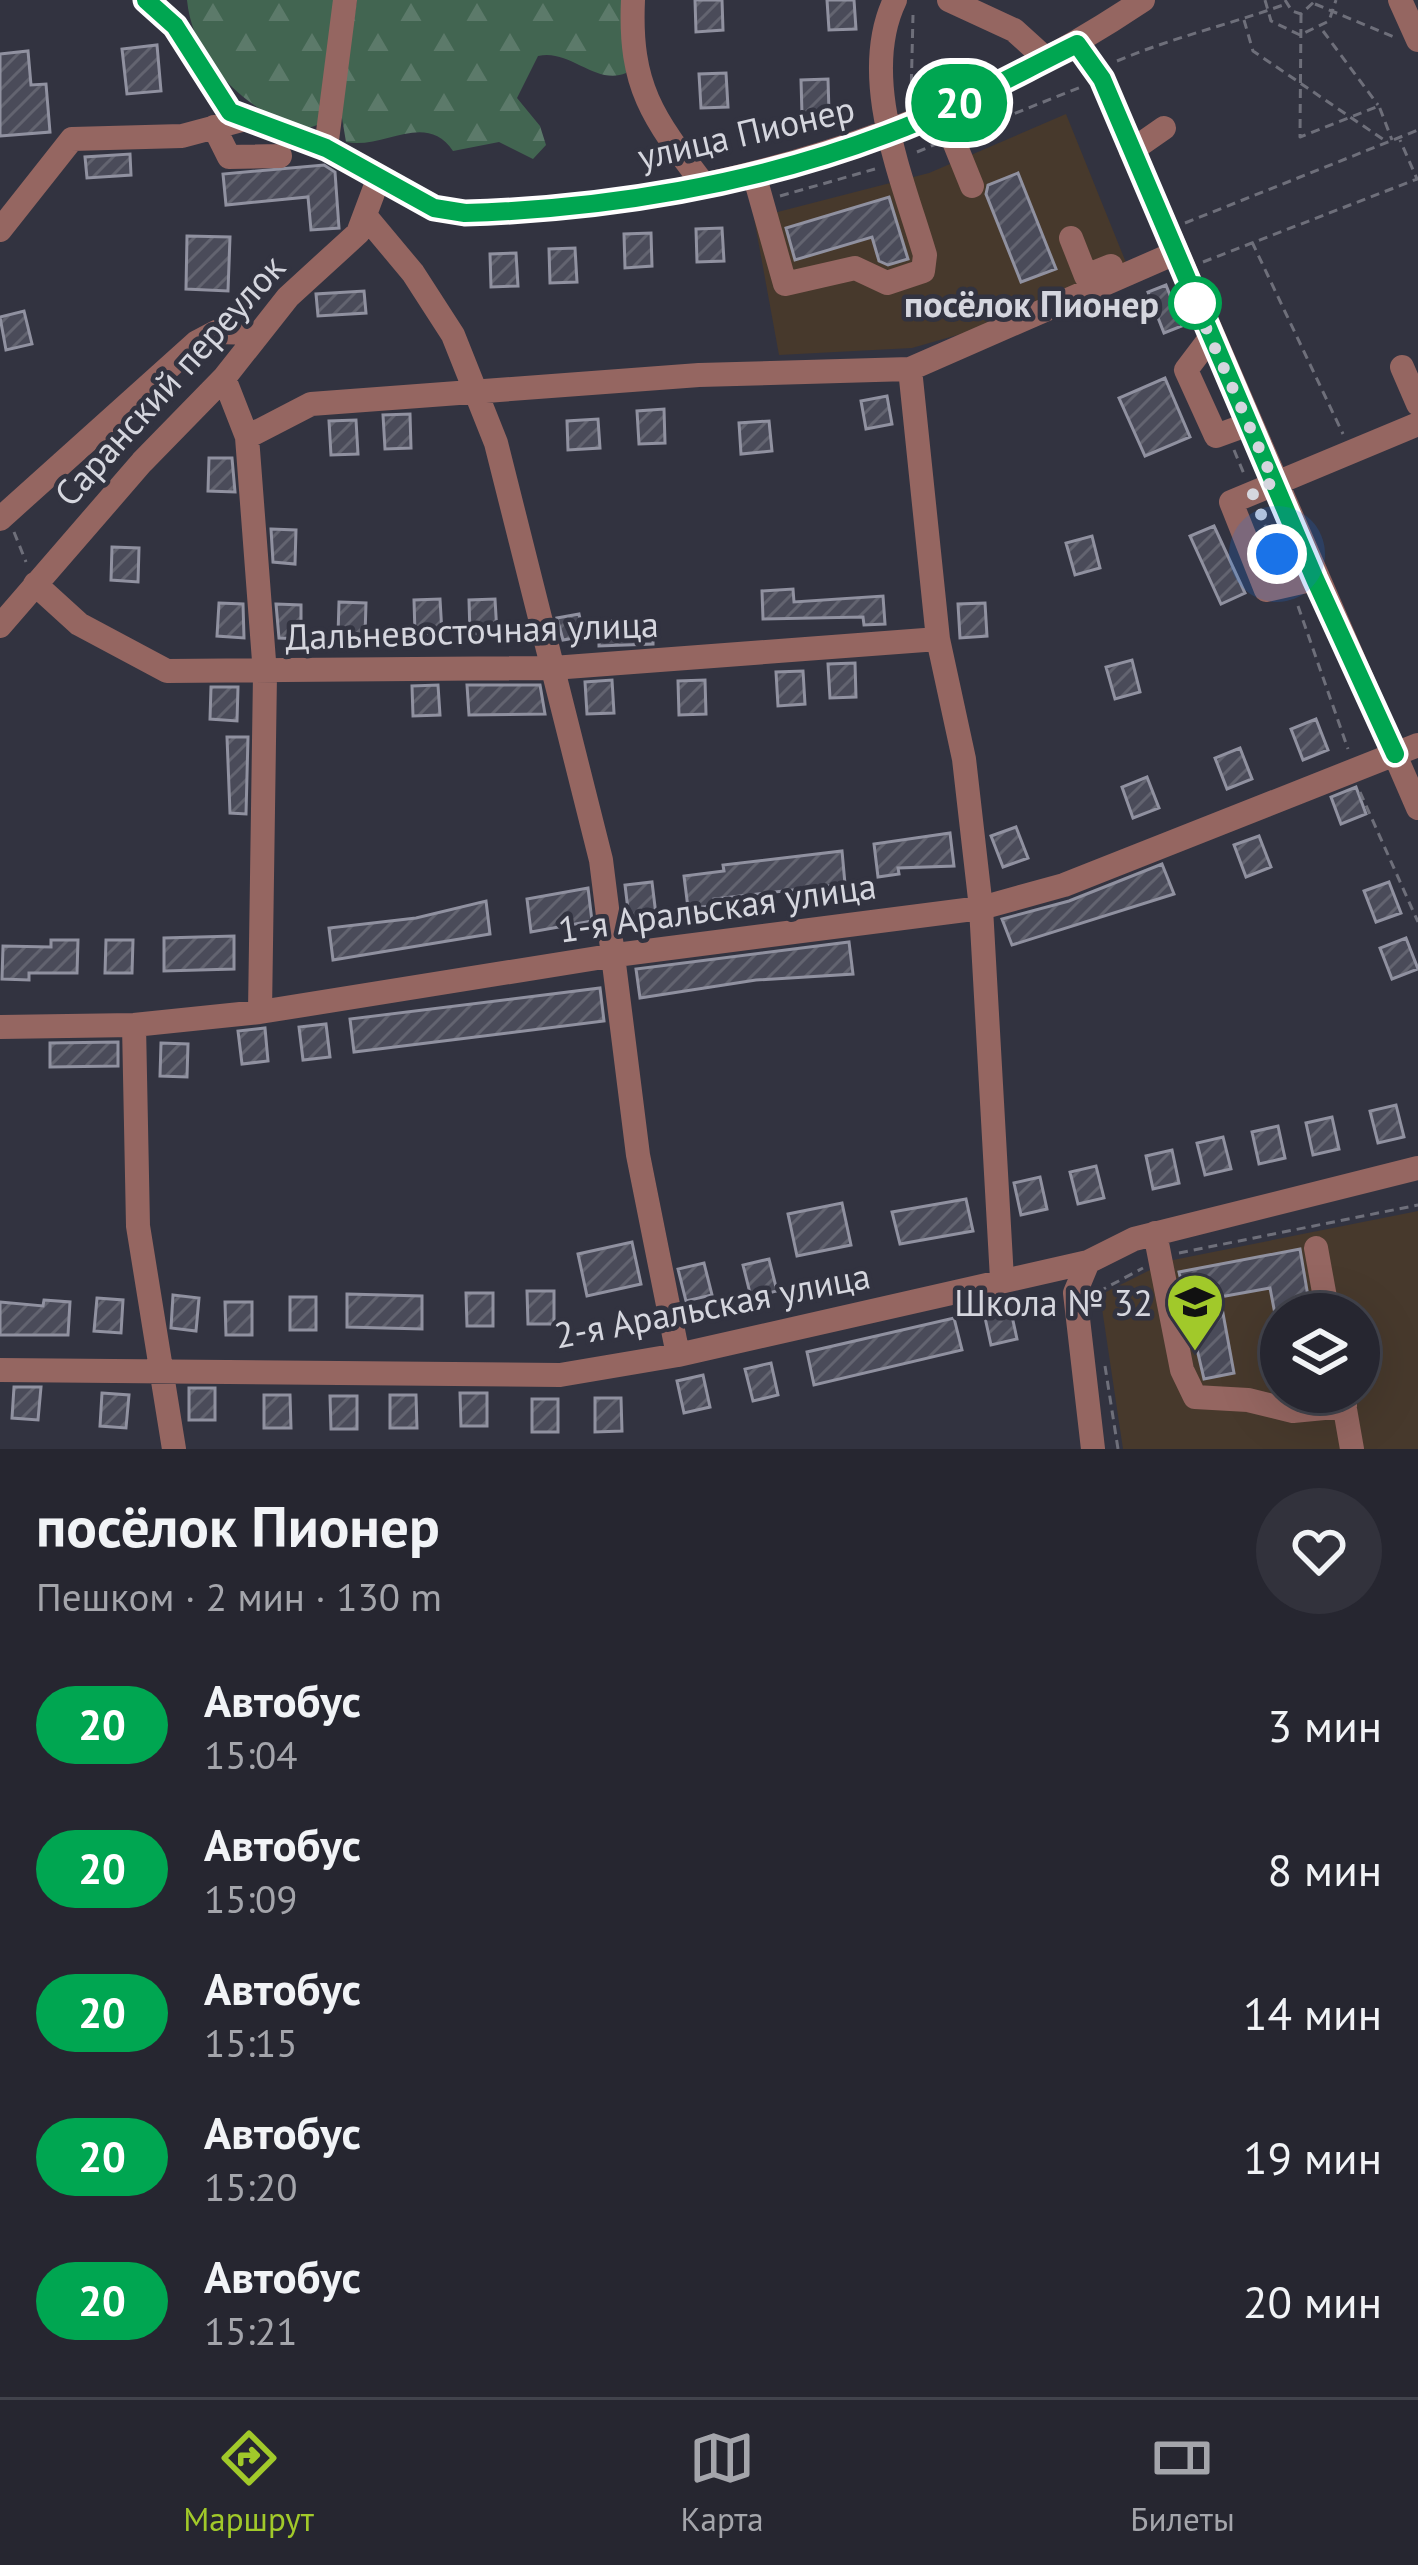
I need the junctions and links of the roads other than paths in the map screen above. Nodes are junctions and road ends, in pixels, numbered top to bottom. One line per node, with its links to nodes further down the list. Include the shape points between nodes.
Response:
1 (146, 0): 13 (street, via 175,26 214,95)
2 (344, 0): 17 (street)
3 (633, 0): 22 (street, via 641,94)
4 (949, 0): 8 (street)
5 (1143, 0): 10 (street, улица Пионер)
6 (1400, 0): 9 (street)
7 (904, 8): 16 (street, via 885,30)
8 (996, 10): 11 (street)
9 (1415, 42)
10 (1077, 44): 11 (street, улица Пионер); 18 (street, via 1102,79)
11 (1046, 59): 12 (street, улица Пионер)
12 (942, 112): 16 (street, улица Пионер); 23 (street)
13 (242, 120): 14 (street); 17 (street, улица Пионер)
14 (214, 127): 19 (street, via 229,157); 25 (street, via 182,136 72,139)
15 (1164, 128): 18 (street)
16 (902, 135): 20 (street, улица Пионер); 20 (street, via 925,255 914,276 879,282 855,268 785,284)
17 (326, 148): 21 (street, улица Пионер)
18 (1131, 151): 27 (street)
19 (280, 156)
20 (754, 174): 22 (street, улица Пионер)
21 (379, 177): 22 (street, улица Пионер, via 434,208 465,213); 24 (street, Саранский переулок)
22 (704, 185)
23 (972, 186)
24 (367, 218): 28 (street, Саранский переулок); 33 (street, via 439,310)
25 (0, 230)
26 (1071, 238): 27 (street, via 1086,276)
27 (1179, 247): 29 (street); 31 (street)
28 (255, 333): 32 (street, Саранский переулок); 39 (street, via 216,332 197,342)
29 (1210, 338): 36 (street); 36 (street, via 1186,370 1216,436)
30 (1402, 367): 34 (street)
31 (910, 369): 33 (street, via 700,375); 43 (street)
32 (224, 378): 37 (street); 41 (street, Саранский переулок)
33 (475, 395): 37 (street, via 311,404); 44 (street, via 496,443)
34 (1418, 404)
35 (1418, 424): 38 (street)
36 (1238, 429): 38 (street)
37 (247, 437): 45 (street)
38 (1263, 487): 40 (street); 40 (street, via 1231,502 1266,590)
39 (3, 516)
40 (1302, 582): 46 (street)
41 (35, 584): 42 (street, Саранский переулок); 45 (street, Дальневосточная улица, via 80,624 166,671)
42 (0, 626)
43 (938, 639): 44 (street, Дальневосточная улица); 48 (street, via 964,759)
44 (553, 668): 45 (street, Дальневосточная улица); 49 (street, via 602,860)
45 (265, 674): 50 (street)
46 (1407, 749): 47 (street); 48 (street, 1-я Аральская улица, via 1064,885)
47 (1418, 808)
48 (982, 908): 49 (street, 1-я Аральская улица); 57 (street)
49 (616, 956): 50 (street, 1-я Аральская улица); 59 (street, via 638,1154)
50 (260, 1012): 51 (street, 1-я Аральская улица)
51 (134, 1025): 52 (street, 1-я Аральская улица); 61 (street, via 138,1226)
52 (0, 1028)
53 (1418, 1168): 54 (street, 2-я Аральская улица)
54 (1159, 1245): 56 (street, 2-я Аральская улица, via 1114,1246); 62 (street, via 1182,1370 1195,1397)
55 (1316, 1249): 58 (street)
56 (1088, 1262): 57 (street, 2-я Аральская улица); 65 (street, via 1075,1293)
57 (1002, 1279): 59 (street, 2-я Аральская улица)
58 (1324, 1293)
59 (678, 1355): 61 (street, 2-я Аральская улица, via 560,1375)
60 (0, 1370): 61 (street, 2-я Аральская улица)
61 (160, 1373): 64 (street)
62 (1260, 1402)
63 (1346, 1413): 66 (street)
64 (174, 1449)
65 (1094, 1449)
66 (1352, 1449)

